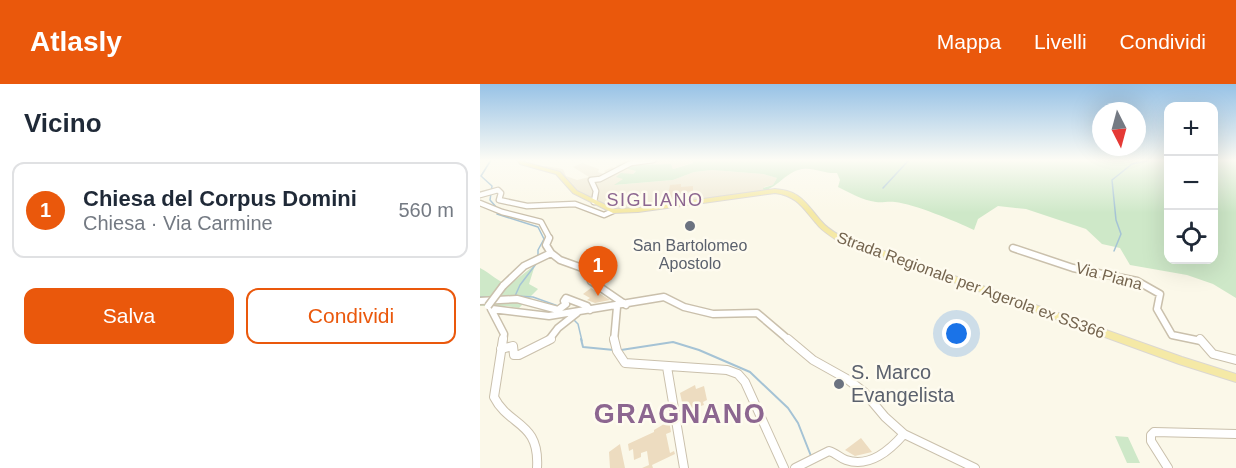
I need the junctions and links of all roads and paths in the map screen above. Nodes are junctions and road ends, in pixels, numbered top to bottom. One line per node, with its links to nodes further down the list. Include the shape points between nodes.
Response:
1 (562, 178): 4 (main road, Strada Regionale per Agerola ex SS366, via 575,192)
2 (602, 178): 4 (street, via 591,180 596,191)
3 (480, 195): 6 (street, via 500,190 499,201 518,206 580,204 602,215)
4 (594, 202): 6 (main road, Strada Regionale per Agerola ex SS366)
5 (482, 205): 8 (street, via 541,222 548,232)
6 (613, 211): 21 (main road, Strada Regionale per Agerola ex SS366, via 775,191 790,193 799,198 823,230 837,237)
7 (1013, 248): 19 (street, Via Piana, via 1156,290 1160,294 1157,309 1172,335 1200,339 1213,354)
8 (548, 254): 10 (street, via 599,274 591,281); 11 (street, bridge, via 528,263 503,286)
9 (480, 302): 15 (street, via 517,299)
10 (626, 305): 12 (street); 22 (street, via 664,297 713,314 757,313 813,360 865,393)
11 (490, 307): 13 (street); 17 (street)
12 (617, 307): 14 (street); 20 (street, via 613,333 625,363)
13 (507, 310): 15 (street, via 532,316); 17 (street)
14 (590, 310): 15 (street, via 566,298); 16 (street)
15 (562, 312): 16 (street)
16 (579, 312): 18 (street, via 561,325 551,339 519,355 514,355 513,346)
17 (497, 318): 18 (street, via 504,331)
18 (501, 349): 24 (street, via 494,397 534,438)
19 (1236, 360)
20 (667, 367): 25 (street); 26 (street, via 738,374)
21 (1236, 379)
22 (904, 434): 27 (street, via 871,467 856,466 833,451); 28 (street)
23 (1236, 434): 29 (street, via 1154,432 1150,441)
24 (537, 468)
25 (684, 468)
26 (784, 468)
27 (795, 468)
28 (975, 468)
29 (1168, 468)

